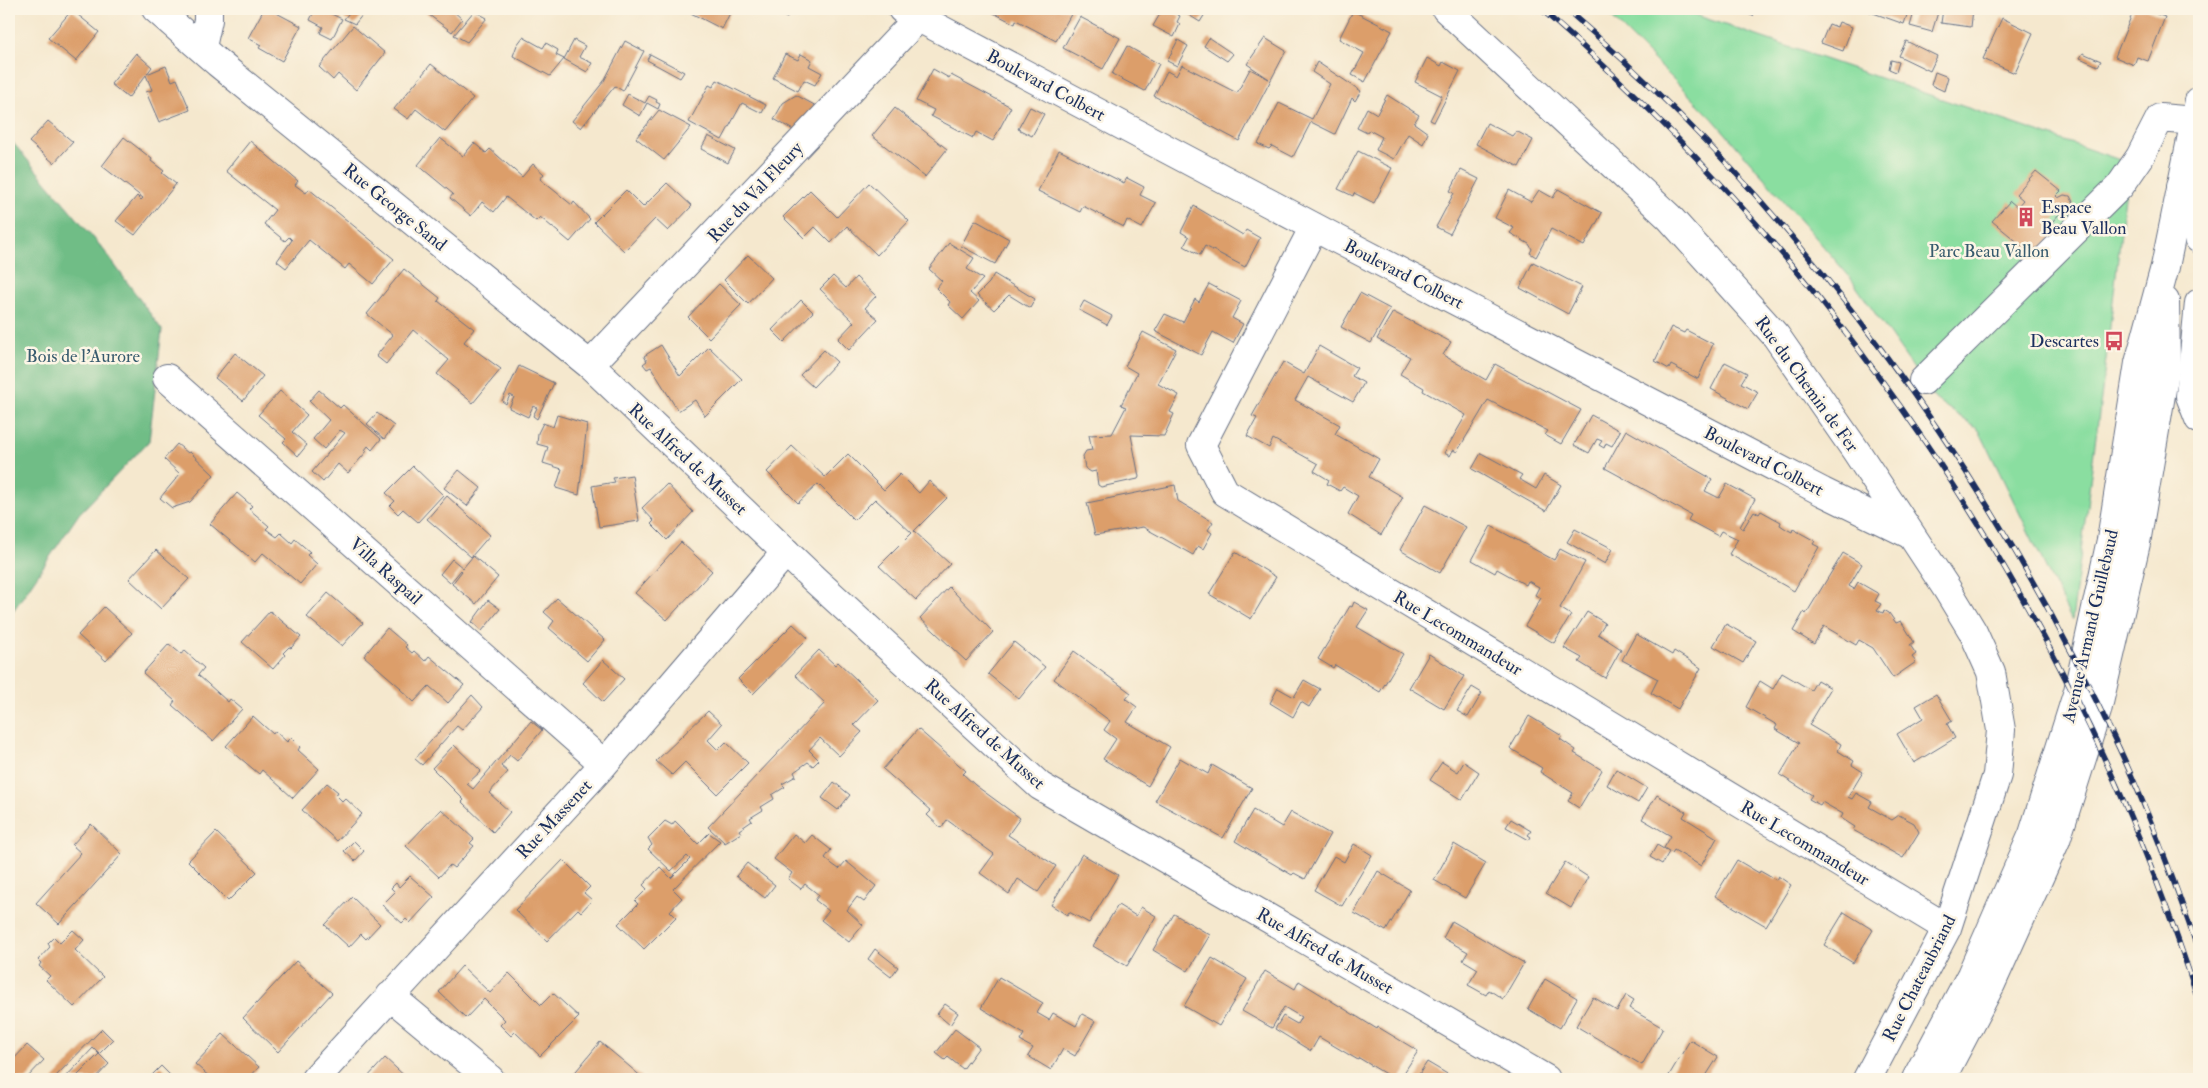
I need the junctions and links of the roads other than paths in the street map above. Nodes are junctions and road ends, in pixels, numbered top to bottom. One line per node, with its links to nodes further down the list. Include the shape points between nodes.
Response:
1 (156, 9): 5 (street, Rue George Sand)
2 (208, 9): 5 (street)
3 (1446, 9): 16 (street, Rue du Chemin de Fer, via 1670,217 1776,336)
4 (910, 13): 8 (street, Boulevard Colbert); 12 (street, Rue du Val Fleury)
5 (202, 47): 12 (street, Rue George Sand)
6 (2197, 111): 7 (street, Avenue Armand Guillebaud); 14 (street, via 2160,118 2140,157 2120,186)
7 (2190, 187): 9 (street); 10 (street, Avenue Armand Guillebaud)
8 (1314, 227): 16 (street, Boulevard Colbert); 20 (street, Rue Lecommandeur, via 1201,445 1225,492)
9 (2199, 239)
10 (2165, 267): 26 (street, Avenue Armand Guillebaud, via 2139,363 2111,540 2078,691 2033,834 1971,975); 27 (street, Avenue Armand Guillebaud, via 2166,365 2136,543 2097,711 2056,840 1991,984)
11 (2199, 303): 15 (street, via 2190,396)
12 (590, 365): 17 (street, Rue Alfred de Musset)
13 (167, 378): 19 (street, Villa Raspail)
14 (1923, 381)
15 (2199, 419)
16 (1910, 534): 18 (street, Rue du Chemin de Fer, via 1973,632 1991,672 2001,730)
17 (786, 552): 19 (street, Rue Massenet); 24 (street, Rue Alfred de Musset, via 1040,786)
18 (1999, 760): 20 (street, Rue Chateaubriand, via 1997,775)
19 (604, 764): 21 (street, Rue Massenet)
20 (1947, 928): 25 (street, Rue Chateaubriand)
21 (390, 996): 22 (street, Rue Massenet); 23 (street)
22 (315, 1079)
23 (490, 1079)
24 (1546, 1079)
25 (1867, 1079)
26 (1916, 1079)
27 (1941, 1079)

